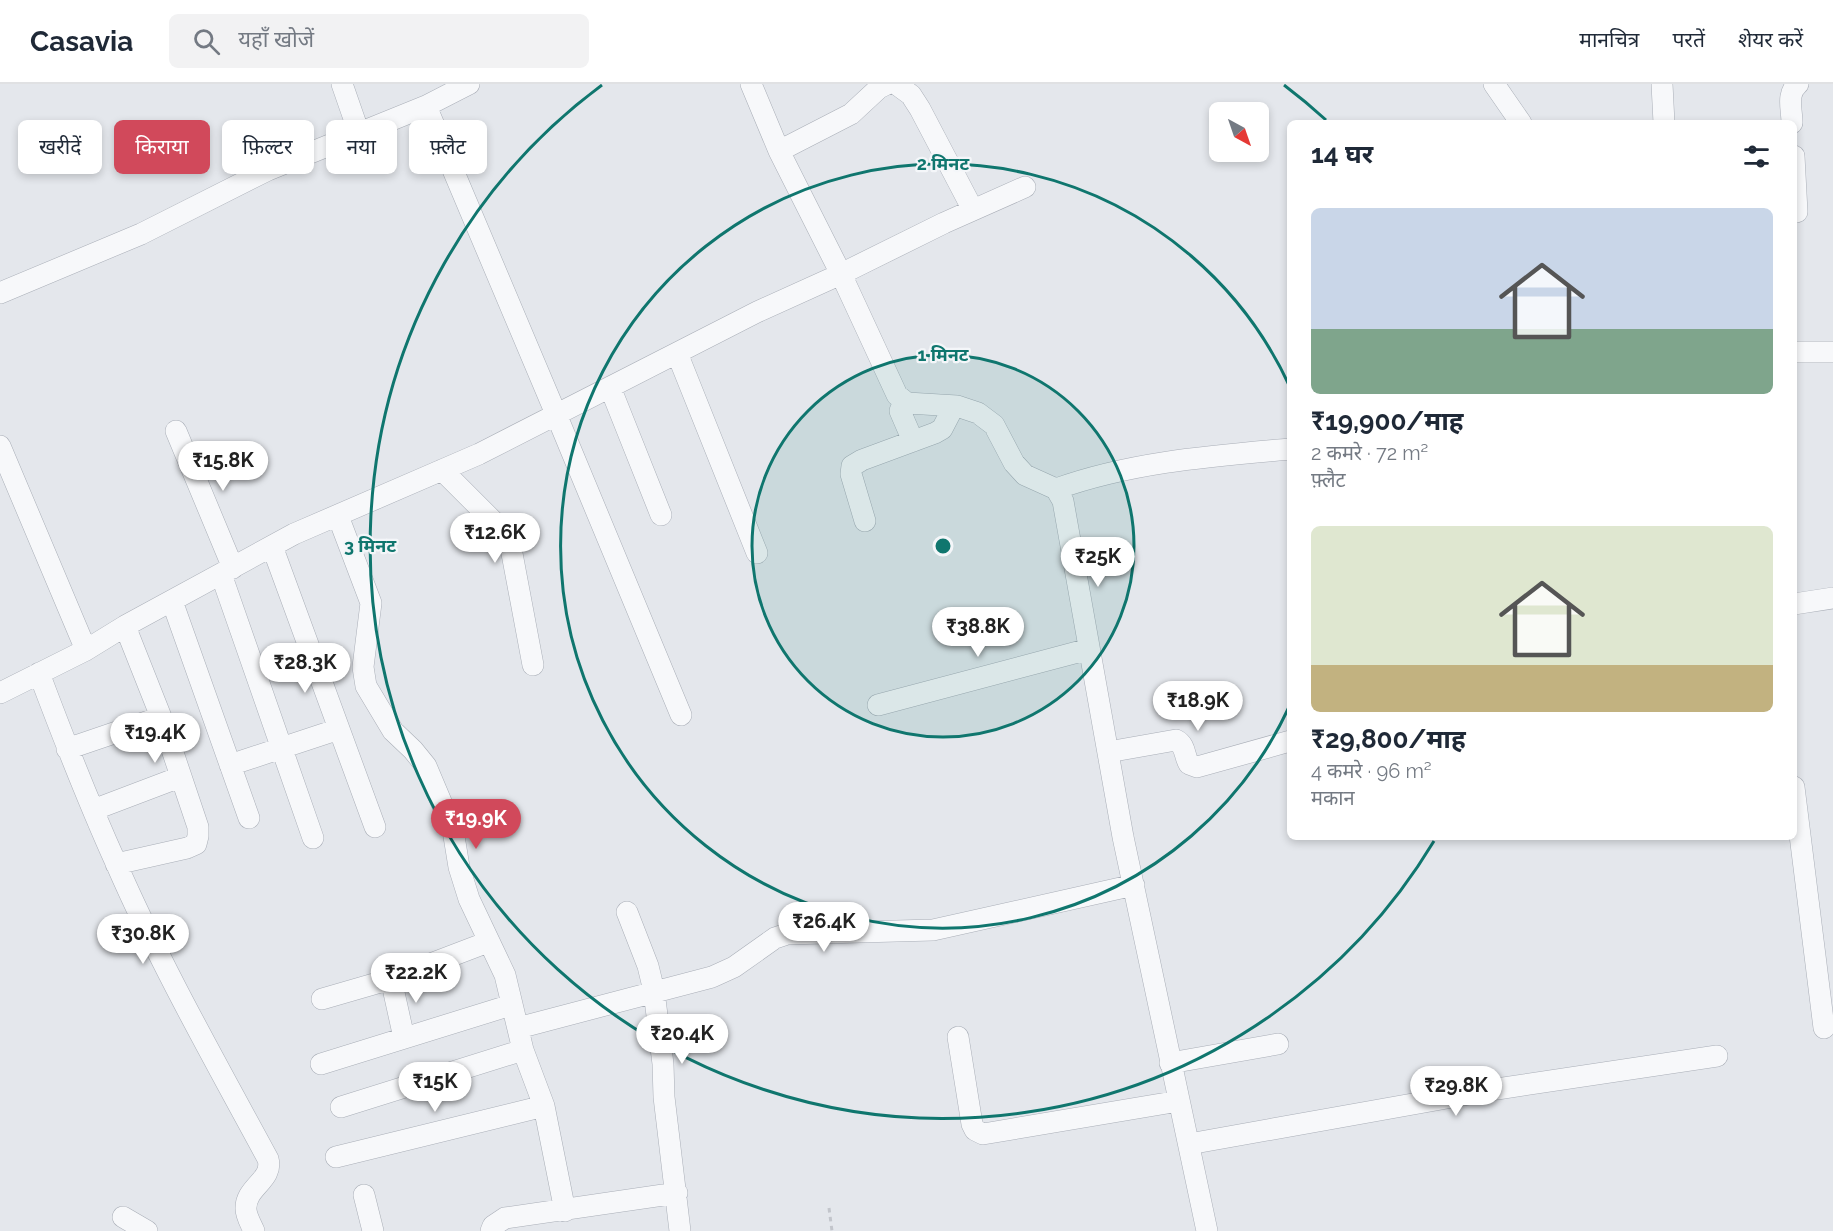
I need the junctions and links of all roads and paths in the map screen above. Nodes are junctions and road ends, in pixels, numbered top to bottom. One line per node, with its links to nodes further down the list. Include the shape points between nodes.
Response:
1 (342, 84): 10 (street)
2 (469, 84): 9 (street)
3 (751, 84): 16 (street)
4 (887, 84): 16 (street, via 851,114)
5 (896, 84): 18 (street, via 920,109)
6 (1494, 84): 12 (street)
7 (1662, 84): 13 (street)
8 (1791, 88): 14 (street)
9 (426, 106): 11 (street); 27 (street)
10 (354, 120)
11 (391, 120)
12 (1519, 120)
13 (1664, 120)
14 (1792, 120)
15 (326, 146): 20 (street, via 268,170 141,234)
16 (779, 151): 19 (street)
17 (1025, 187): 18 (street)
18 (973, 210): 19 (street)
19 (842, 274): 23 (street); 25 (street, via 891,385)
20 (0, 293)
21 (1797, 352): 22 (street)
22 (1833, 352)
23 (677, 353): 24 (street); 38 (street)
24 (610, 387): 27 (street); 34 (street)
25 (908, 403): 26 (street); 29 (street, via 900,411)
26 (954, 406): 29 (street, via 942,429); 33 (street, via 978,413 994,425 1014,463 1025,475)
27 (556, 414): 32 (street); 50 (street)
28 (176, 431): 39 (street)
29 (913, 441): 36 (street, via 852,465 851,474)
30 (0, 446): 45 (street)
31 (1287, 449): 33 (street, via 1114,471)
32 (442, 470): 35 (street); 46 (street, via 510,543)
33 (1056, 489): 44 (street, via 1063,501)
34 (661, 514)
35 (338, 516): 37 (street); 67 (street, via 371,603 363,667 366,686 393,731 426,766 453,830 464,884)
36 (865, 521)
37 (272, 546): 39 (street); 52 (street)
38 (757, 553)
39 (227, 571): 41 (street); 54 (street)
40 (1833, 598): 42 (street)
41 (172, 601): 43 (street); 57 (street)
42 (1797, 604)
43 (124, 627): 45 (street); 51 (street)
44 (1089, 649): 49 (street); 56 (street)
45 (86, 650): 47 (street)
46 (533, 664)
47 (39, 673): 48 (street); 55 (street)
48 (0, 693)
49 (878, 705)
50 (681, 715)
51 (161, 717): 55 (street); 58 (street)
52 (339, 729): 54 (street); 62 (street)
53 (1287, 742): 56 (street, via 1197,767 1189,764 1184,746 1176,740)
54 (281, 747): 57 (street); 63 (street)
55 (67, 749): 59 (street)
56 (1108, 752): 65 (street)
57 (230, 765): 61 (street)
58 (180, 777): 59 (street); 64 (street, via 198,827 196,844)
59 (93, 810): 64 (street)
60 (1797, 811): 73 (street)
61 (249, 818)
62 (375, 827)
63 (313, 838)
64 (116, 864): 92 (street, via 166,969 268,1159 268,1173 247,1201 247,1216)
65 (1134, 885): 69 (street, via 933,930 787,934 727,971); 79 (street)
66 (627, 912): 69 (street)
67 (488, 942): 68 (street); 71 (street, via 505,975)
68 (390, 979): 70 (street); 75 (street)
69 (654, 991): 72 (street); 86 (street)
70 (322, 999)
71 (511, 1005): 72 (street); 75 (street)
72 (518, 1028): 77 (street)
73 (1824, 1028)
74 (958, 1037): 81 (street, via 972,1124 983,1134)
75 (404, 1038): 80 (street)
76 (1278, 1044): 79 (street)
77 (523, 1050): 82 (street); 83 (street)
78 (1717, 1056): 84 (street, via 1497,1089)
79 (1170, 1063): 81 (street)
80 (321, 1064)
81 (1179, 1101): 84 (street)
82 (544, 1106): 85 (street); 89 (street)
83 (341, 1107)
84 (1190, 1144): 97 (street)
85 (336, 1157)
86 (677, 1193): 89 (street); 95 (street)
87 (364, 1195): 93 (street)
88 (829, 1208): 96 (path)
89 (565, 1211): 94 (street, via 505,1218)
90 (123, 1217): 91 (street)
91 (147, 1231)
92 (254, 1231)
93 (373, 1231)
94 (491, 1231)
95 (680, 1231)
96 (832, 1231)
97 (1207, 1231)

